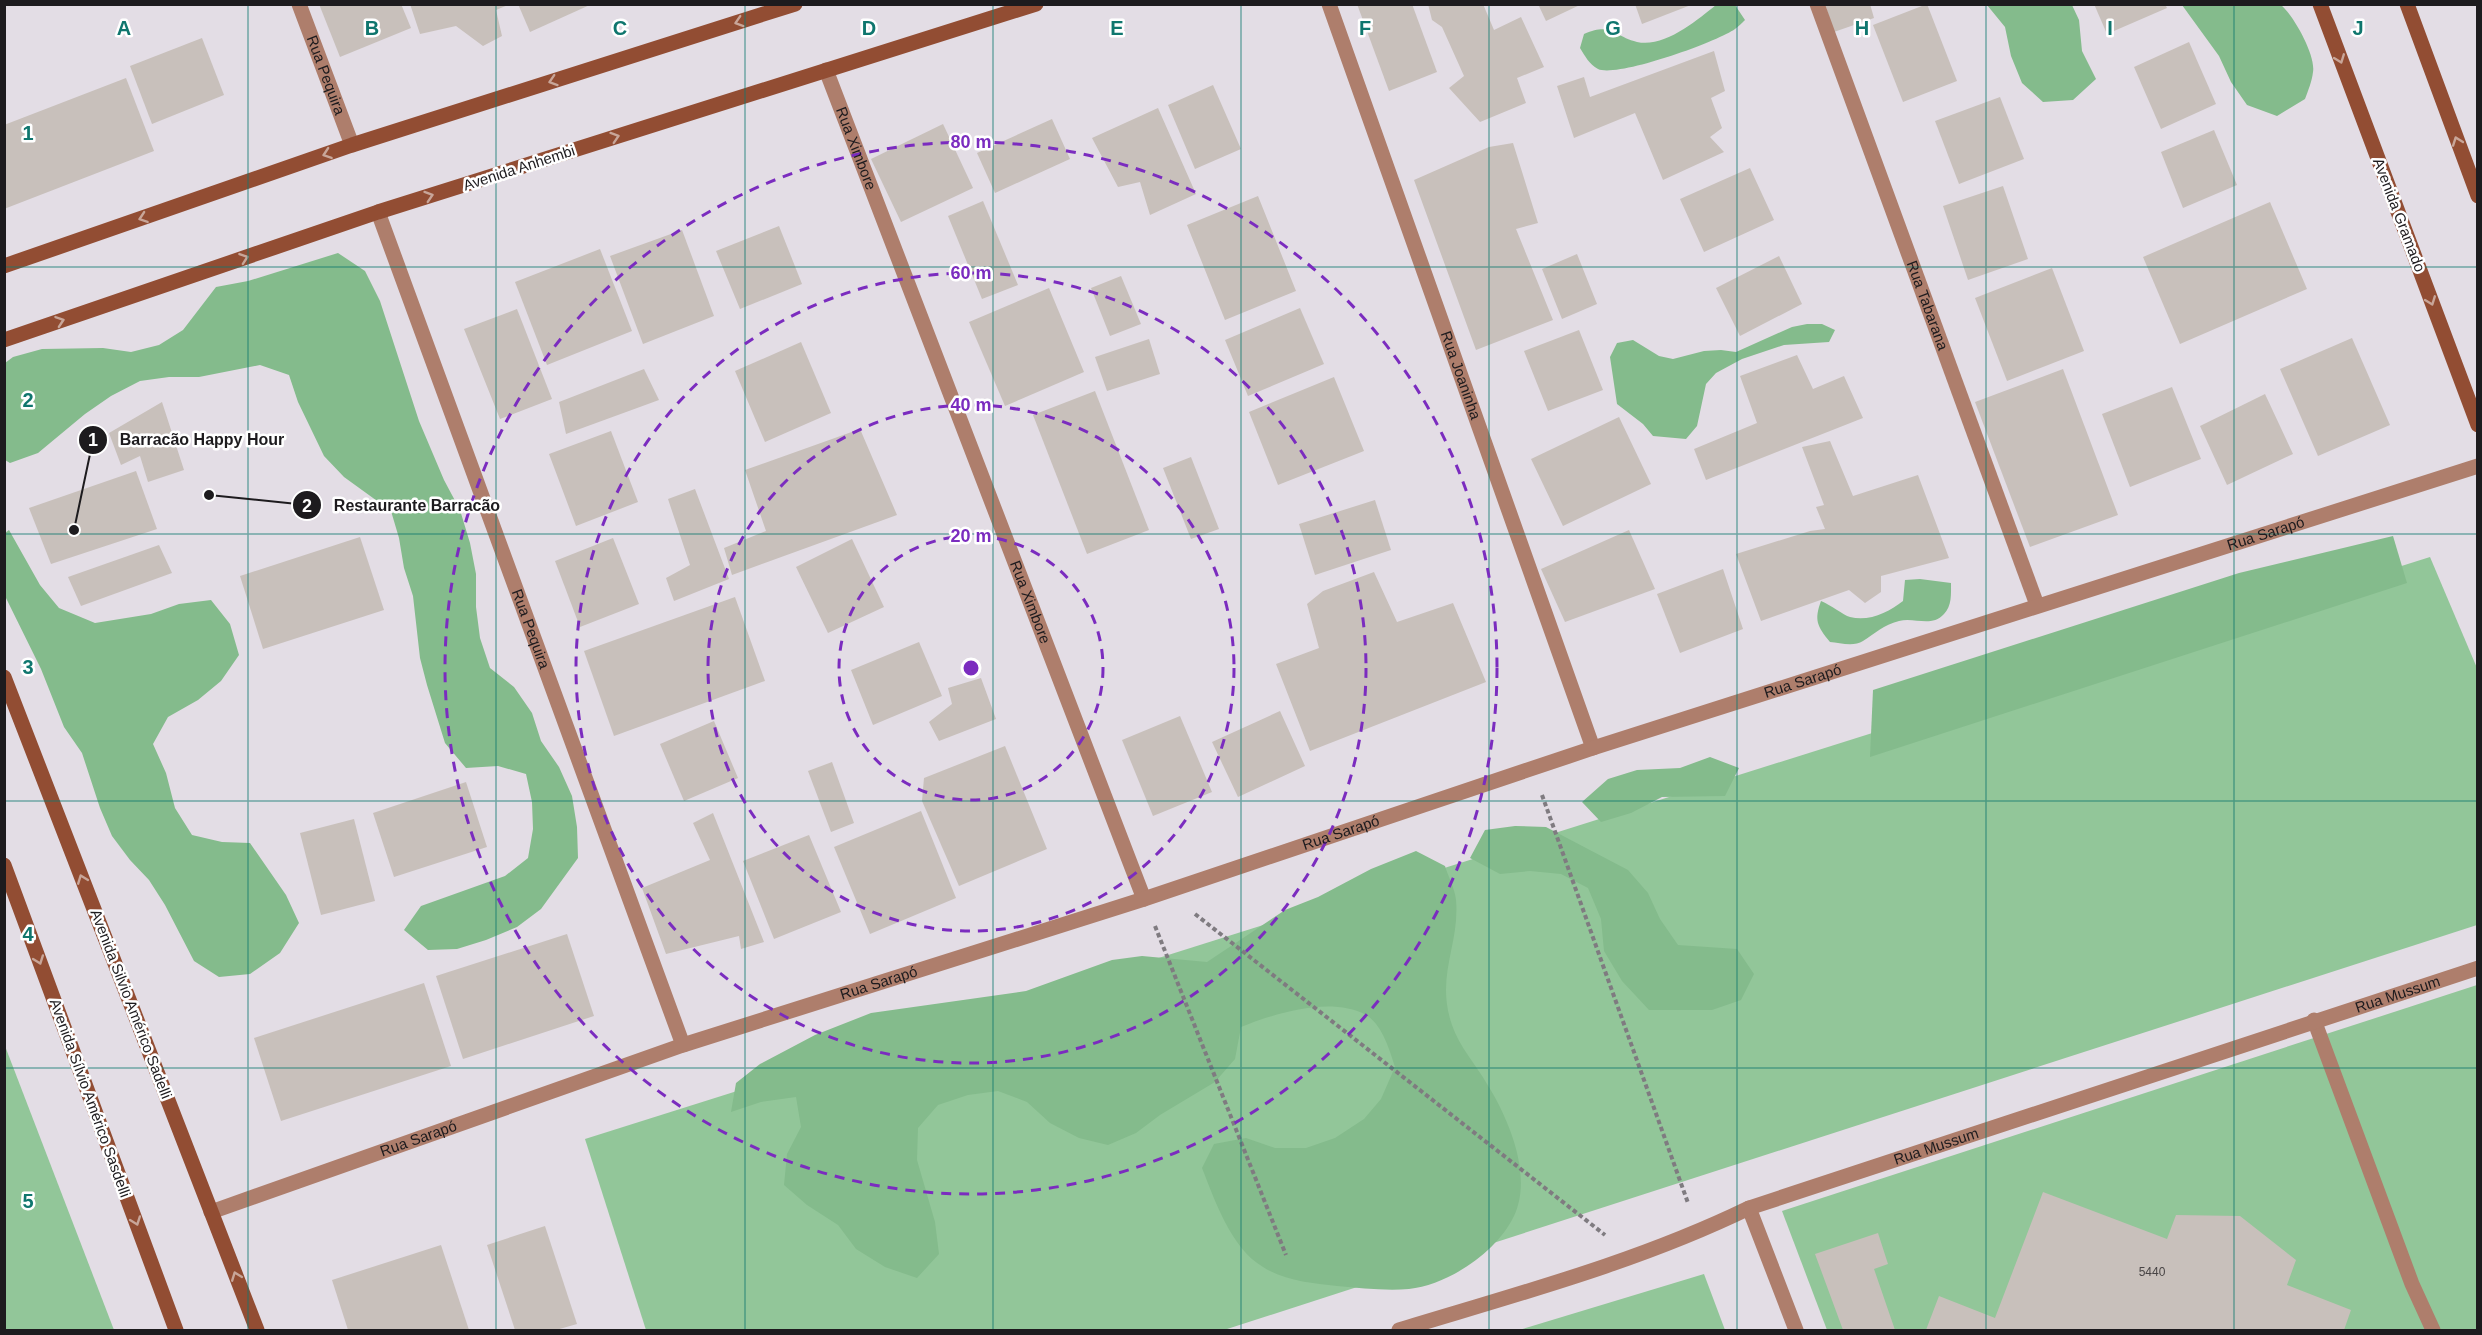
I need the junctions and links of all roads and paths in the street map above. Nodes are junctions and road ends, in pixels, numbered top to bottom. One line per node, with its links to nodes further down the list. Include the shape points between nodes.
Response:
1 (299, 4): 9 (street, Rua Pequira)
2 (1036, 4): 8 (street, Avenida Anhembi)
3 (1329, 4): 18 (street, Rua Joaninha)
4 (1817, 4): 16 (street, Rua Tabarana)
5 (2320, 4): 14 (street, Avenida Gramado, one-way to 14)
6 (2407, 4): 10 (street, one-way to 6)
7 (793, 5): 9 (street, one-way to 9)
8 (826, 70): 11 (street, Avenida Anhembi, one-way to 8); 22 (street, Rua Ximbore)
9 (352, 145): 12 (street, one-way to 12)
10 (2478, 195)
11 (378, 212): 13 (street, Avenida Anhembi, one-way to 11); 25 (street, Rua Pequira)
12 (4, 266)
13 (4, 340)
14 (2478, 425)
15 (2478, 466): 16 (street, Rua Sarapó)
16 (2037, 605): 18 (street, Rua Sarapó)
17 (4, 677): 27 (street, Avenida Silvio Américo Sadelli, one-way to 17)
18 (1593, 748): 19 (street, Rua Sarapó)
19 (1533, 770): 21 (street, Rua Sarapó); 28 (path)
20 (4, 866): 31 (street, Avenida Sílvio Américo Sasdelli, one-way to 31)
21 (1166, 891): 22 (street, Rua Sarapó); 30 (path)
22 (1144, 899): 25 (street, Rua Sarapó); 29 (path)
23 (2478, 968): 24 (street, Rua Mussum)
24 (2314, 1020): 26 (street, Rua Mussum); 35 (street)
25 (683, 1045): 27 (street, Rua Sarapó)
26 (1749, 1208): 28 (street, Rua Mussum); 34 (street)
27 (211, 1212): 32 (street, Avenida Silvio Américo Sadelli, one-way to 27)
28 (1699, 1232): 30 (street, Rua Mussum)
29 (1286, 1254)
30 (1634, 1258): 33 (street, Rua Mussum)
31 (176, 1330)
32 (258, 1330)
33 (1399, 1330)
34 (1796, 1330)
35 (2433, 1330)

